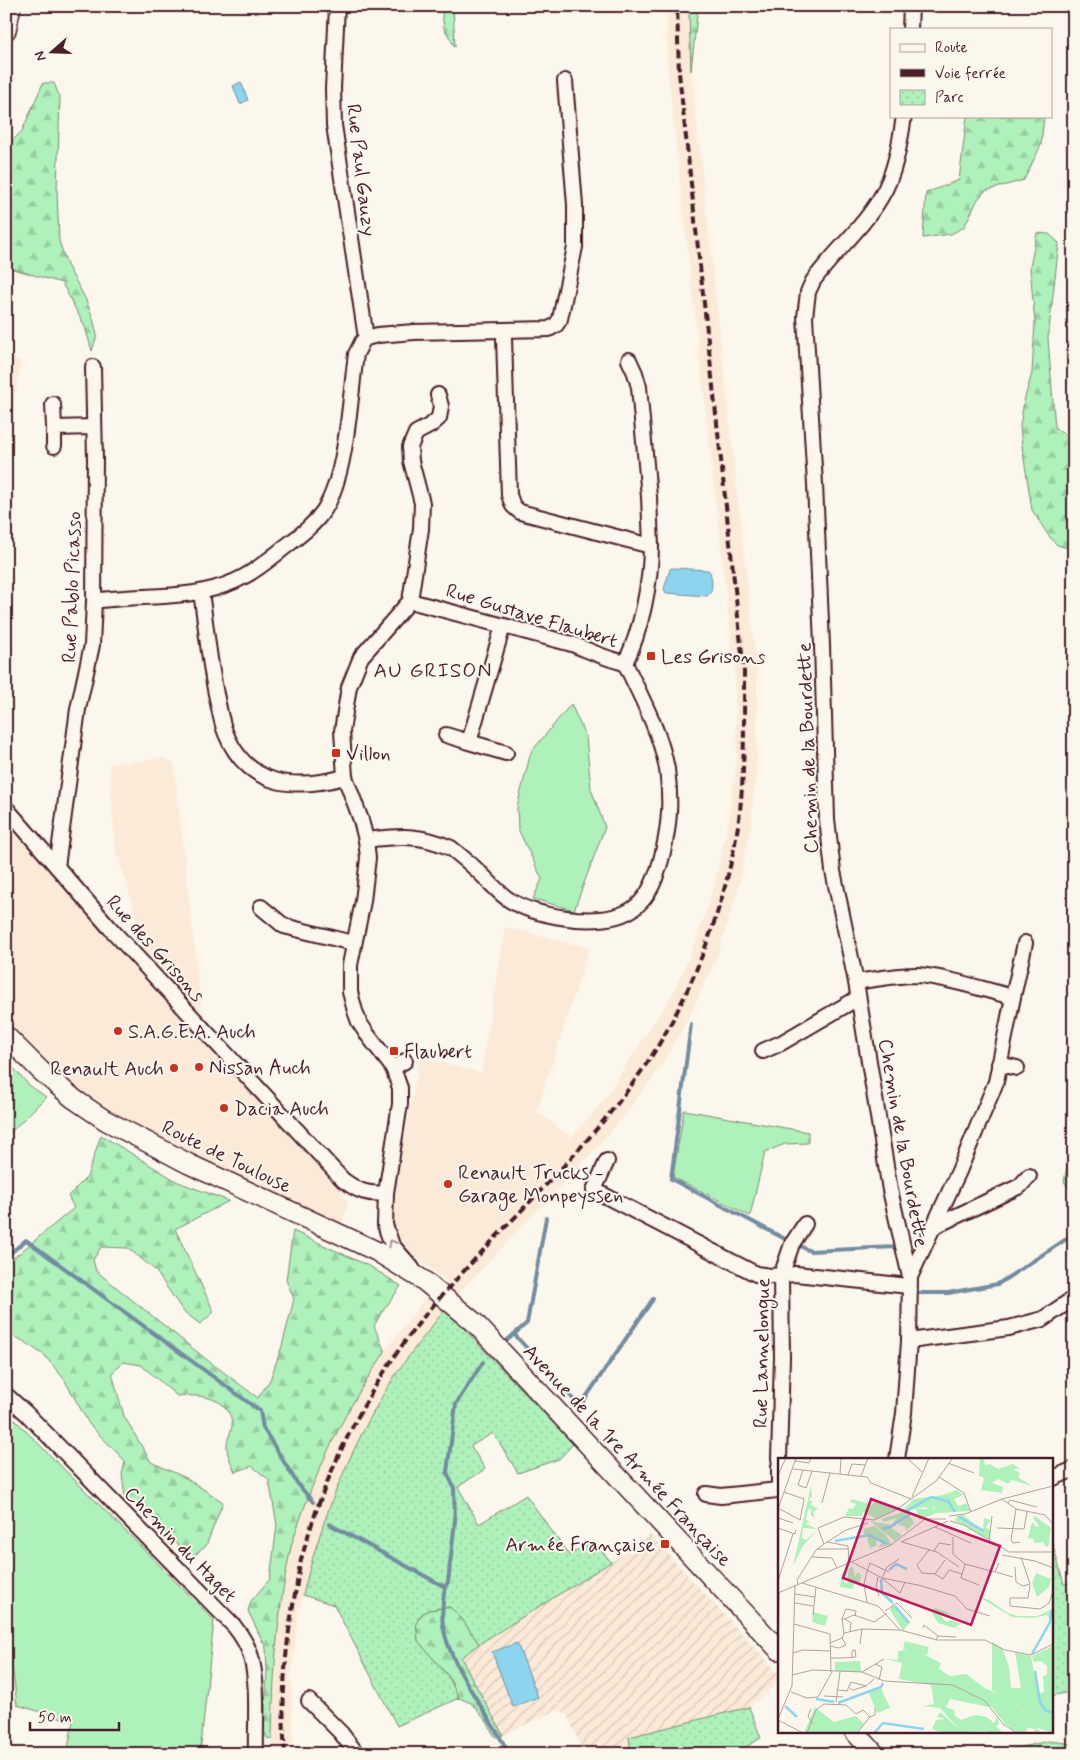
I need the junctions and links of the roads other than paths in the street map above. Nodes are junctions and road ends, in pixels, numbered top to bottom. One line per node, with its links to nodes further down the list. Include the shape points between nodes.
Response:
1 (12, 6): 5 (main road)
2 (337, 6): 8 (street, Rue Paul Gauzy, via 334,125)
3 (911, 6): 4 (street)
4 (910, 28)
5 (6, 30)
6 (565, 81): 8 (street, via 575,205 574,247 556,326 549,329 414,332)
7 (904, 118): 33 (street, Chemin de la Bourdette, via 892,171 882,196 814,281 808,292 805,316 822,645 826,819 833,871)
8 (366, 338): 18 (street, via 356,354 338,478 325,508 308,529 246,576 231,584)
9 (504, 338): 17 (street, via 512,506 520,512)
10 (629, 360): 17 (street, via 639,388)
11 (92, 367): 14 (street, Rue Pablo Picasso)
12 (438, 395): 19 (street, via 441,406 439,418 416,433 410,447 422,503)
13 (53, 404): 15 (street)
14 (94, 427): 15 (street); 20 (street, Rue Pablo Picasso)
15 (54, 428): 16 (street)
16 (54, 446)
17 (651, 546): 22 (street, via 646,596)
18 (201, 592): 20 (street); 26 (street, via 220,717 236,754 250,768 283,783 314,784)
19 (410, 601): 21 (street, Rue Gustave Flaubert); 26 (street, via 361,657 353,676 342,731)
20 (94, 602): 29 (street, Rue Pablo Picasso, via 92,645 78,710)
21 (503, 626): 22 (street, Rue Gustave Flaubert, via 572,644); 24 (street)
22 (625, 664): 28 (street, Rue Gustave Flaubert, via 650,713 670,793 670,817 661,862 647,896 637,906 614,918 597,921 545,914 509,900 451,848 440,843 409,836)
23 (446, 735): 24 (street)
24 (469, 742): 25 (street)
25 (506, 753)
26 (345, 777): 28 (street)
27 (6, 808): 29 (street, Rue des Grisons)
28 (366, 840): 31 (street, via 367,877)
29 (57, 867): 42 (street, Rue des Grisons, via 343,1180 362,1192)
30 (261, 907): 31 (street, via 284,926)
31 (354, 943): 42 (street, via 349,983 355,1011 366,1034 399,1065 400,1104)
32 (1024, 943): 34 (street)
33 (856, 982): 34 (street, via 897,975 920,975); 35 (street, Chemin de la Bourdette)
34 (1013, 997): 38 (street)
35 (858, 998): 37 (street); 47 (street, Chemin de la Bourdette)
36 (6, 1036): 46 (main road, Route de Toulouse, via 42,1072 105,1120 189,1164 376,1251)
37 (763, 1051)
38 (999, 1064): 39 (street); 44 (street, via 996,1082)
39 (1017, 1068)
40 (607, 1161): 45 (street, via 594,1190 756,1274)
41 (1029, 1176): 44 (street, via 1020,1186)
42 (386, 1194): 46 (street, one-way to 42, via 387,1236)
43 (805, 1224): 45 (street, Rue Lannelongue, via 792,1244)
44 (933, 1227): 47 (street)
45 (781, 1276): 47 (street, via 796,1274); 52 (street, Rue Lannelongue)
46 (423, 1280): 48 (main road, Route de Toulouse)
47 (909, 1282): 50 (street, Chemin de la Bourdette)
48 (442, 1294): 58 (main road, Avenue de la 1re Armée Française, via 474,1322)
49 (1074, 1298): 50 (street, via 1043,1319 1009,1328)
50 (909, 1341): 53 (street, Chemin de la Bourdette)
51 (6, 1396): 62 (street, Chemin du Haget, via 242,1637 254,1672)
52 (779, 1458)
53 (897, 1458)
54 (1074, 1469): 55 (street)
55 (1052, 1479)
56 (778, 1490): 57 (street, via 721,1496)
57 (706, 1494)
58 (778, 1649)
59 (309, 1701): 63 (street, via 341,1732)
60 (855, 1732): 61 (main road)
61 (867, 1751)
62 (256, 1754)
63 (357, 1754)

